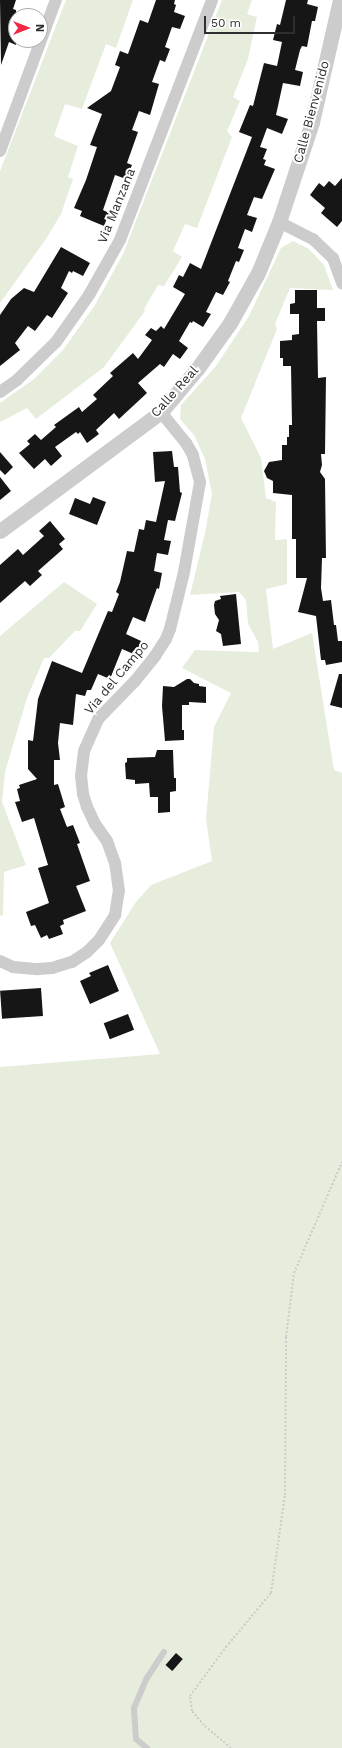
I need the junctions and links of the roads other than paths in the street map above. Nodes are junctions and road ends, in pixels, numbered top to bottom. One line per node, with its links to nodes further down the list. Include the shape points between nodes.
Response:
1 (56, 0): 4 (street)
2 (212, 0): 7 (street, Via Manzana, via 120,240 89,296 56,342 17,380)
3 (340, 0): 5 (street, Calle Bienvenido, via 312,122)
4 (0, 151)
5 (279, 222): 6 (street, via 313,239 333,258); 8 (street, Calle Real, via 258,273 230,323 197,369)
6 (342, 283)
7 (0, 392)
8 (161, 412): 9 (street, Calle Real); 10 (street, Via del Campo, via 193,455 200,482 184,572 166,639 135,680 99,718 84,751 80,776 87,807 107,841 115,863 119,891 115,915 99,940 72,962 38,969 13,967)
9 (0, 531)
10 (0, 961)
11 (164, 1652): 12 (lane, via 147,1678 134,1708 136,1739)
12 (147, 1748)

